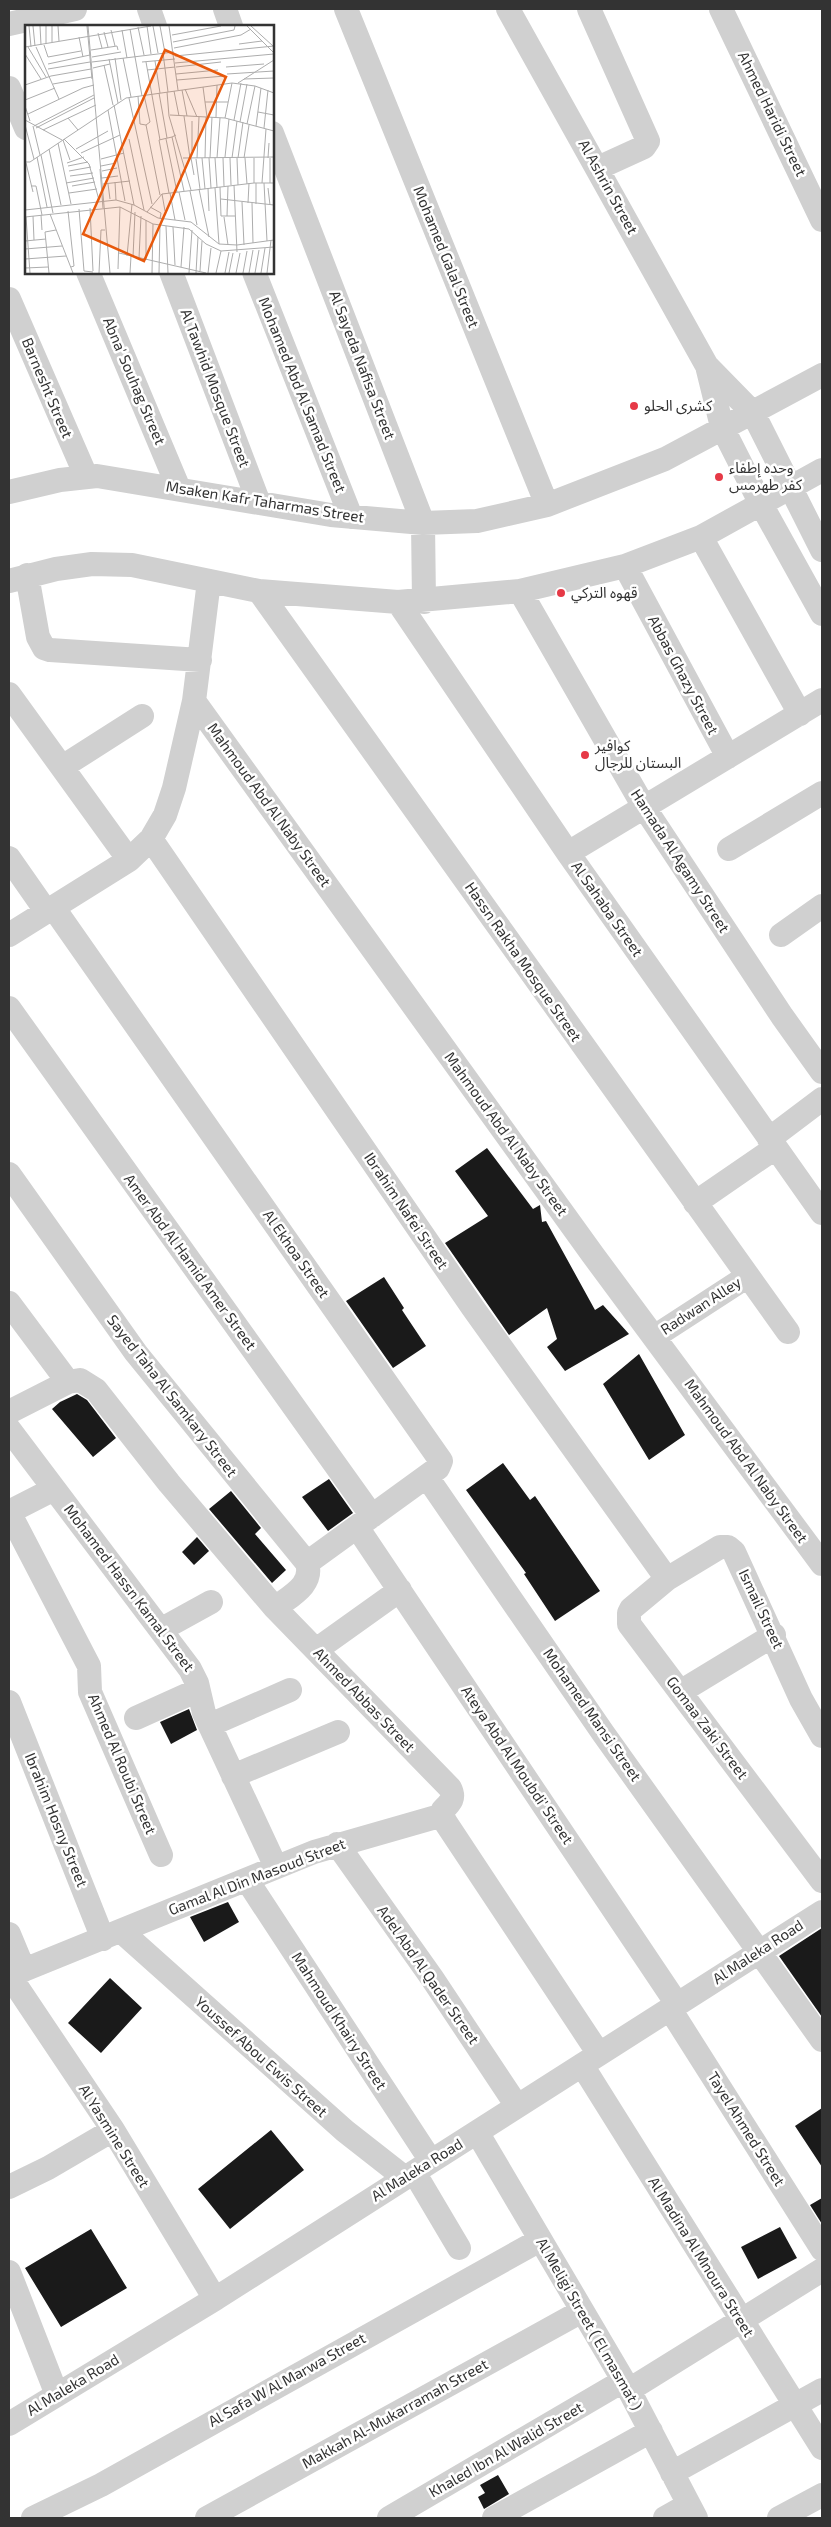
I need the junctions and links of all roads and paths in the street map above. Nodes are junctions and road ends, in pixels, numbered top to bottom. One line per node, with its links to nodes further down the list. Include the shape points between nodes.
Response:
1 (148, 9): 9 (street)
2 (225, 9): 10 (street)
3 (346, 9): 31 (street, Mohamed Galal Street)
4 (508, 9): 14 (street, Al Ashrin Street)
5 (722, 9): 15 (street, Ahmed Haridi Street)
6 (596, 11): 14 (street, via 648,141 644,147)
7 (72, 15): 8 (street)
8 (9, 24)
9 (156, 25)
10 (231, 25)
11 (9, 88): 12 (street)
12 (25, 126)
13 (274, 138): 33 (street, Al Sayeda Nafisa Street)
14 (598, 168): 20 (street, Al Ashrin Street)
15 (822, 220)
16 (89, 274): 27 (street, Abna' Souhag Street)
17 (172, 274): 29 (street, Al Tawhid Mosque Street)
18 (255, 274): 32 (street, Mohamed Abd Al Samad Street)
19 (9, 299): 25 (street, Barnesht Street)
20 (707, 366): 22 (street, Al Ashrin Street); 23 (street, Al Ashrin Street)
21 (822, 375): 22 (street, Msaken Kafr Taharmas Street)
22 (753, 413): 23 (street, Msaken Kafr Taharmas Street); 26 (street, Al Ashrin Street)
23 (722, 427): 30 (street, Al Ashrin Street); 31 (street, Msaken Kafr Taharmas Street, via 665,459)
24 (822, 471): 26 (street)
25 (86, 476): 27 (street, Msaken Kafr Taharmas Street); 28 (street, Msaken Kafr Taharmas Street)
26 (790, 488): 30 (street); 35 (street, Al Ashrin Street)
27 (179, 489): 29 (street, Msaken Kafr Taharmas Street)
28 (9, 492)
29 (259, 503): 32 (street, Msaken Kafr Taharmas Street)
30 (761, 504): 34 (street); 43 (street, Al Ashrin Street)
31 (547, 505): 33 (street, Msaken Kafr Taharmas Street, via 477,521)
32 (351, 517): 33 (street, Msaken Kafr Taharmas Street)
33 (423, 523): 42 (street, Al Sayeda Nafisa Street)
34 (701, 537): 36 (street); 48 (street)
35 (822, 550)
36 (625, 566): 40 (street); 50 (street, Abbas Ghazy Street)
37 (18, 578): 38 (street, via 92,564 132,565); 44 (street, via 44,648)
38 (208, 582): 39 (street); 44 (street)
39 (259, 591): 41 (street); 68 (street, Hassn Rakha Mosque Street)
40 (520, 591): 42 (street); 53 (street, Hamada Al Agamy Street)
41 (398, 602): 42 (street); 56 (street, Al Sahaba Street)
42 (424, 602)
43 (822, 614)
44 (200, 660): 47 (street)
45 (9, 694): 51 (street)
46 (822, 700): 48 (street)
47 (194, 701): 54 (street, via 174,788 165,816); 73 (street, Mahmoud Abd Al Naby Street)
48 (800, 714): 50 (street)
49 (142, 716): 51 (street)
50 (728, 757): 53 (street)
51 (62, 767): 58 (street)
52 (822, 793): 55 (street)
53 (644, 807): 56 (street); 64 (street, Hamada Al Agamy Street)
54 (151, 840): 58 (street); 83 (street, Ibrahim Nafei Street, via 473,1308)
55 (729, 849)
56 (568, 853): 66 (street, Al Sahaba Street)
57 (9, 858): 60 (street)
58 (129, 860): 60 (street)
59 (822, 906): 62 (street)
60 (50, 910): 61 (street); 77 (street, Al Ekhoa Street, via 440,1458 441,1466)
61 (9, 935)
62 (781, 935)
63 (9, 1008): 80 (street, Amer Abd Al Hamid Amer Street)
64 (822, 1072)
65 (822, 1099): 66 (street)
66 (772, 1144): 68 (street); 69 (street, Al Sahaba Street)
67 (9, 1174): 81 (street, Sayed Taha Al Samkary Street, via 121,1333)
68 (695, 1203): 70 (street, Hassn Rakha Mosque Street)
69 (822, 1213)
70 (748, 1276): 72 (street, Hassn Rakha Mosque Street); 73 (street, Radwan Alley)
71 (9, 1303): 74 (street)
72 (788, 1332)
73 (654, 1337): 82 (street, Mahmoud Abd Al Naby Street)
74 (68, 1382): 75 (street); 86 (street, Ahmed Abbas Street, via 80,1380 96,1390 169,1483)
75 (9, 1412)
76 (9, 1429): 78 (street, Mohamed Hassn Kamal Street)
77 (427, 1477): 80 (street, Al Ekhoa Street); 108 (street, Mohamed Mansi Street)
78 (54, 1488): 79 (street); 87 (street, Mohamed Hassn Kamal Street)
79 (9, 1512): 101 (street, Ahmed Al Roubi Street, via 90,1666 90,1692)
80 (365, 1521): 81 (street, Al Ekhoa Street); 84 (street, Ateya Abd Al Moubdi' Street)
81 (307, 1563): 86 (street, via 306,1582)
82 (822, 1564)
83 (667, 1579): 88 (street, Ismail Street, via 720,1547 728,1547 734,1552); 92 (street, Gomaa Zaki Street, via 631,1609 628,1619)
84 (400, 1590): 89 (street); 110 (street, Ateya Abd Al Moubdi' Street)
85 (211, 1602): 87 (street)
86 (275, 1608): 89 (street, Ahmed Abbas Street)
87 (162, 1629): 90 (street, Mohamed Hassn Kamal Street, via 195,1677)
88 (774, 1635): 92 (street); 97 (street, Ismail Street, via 801,1699)
89 (316, 1650): 99 (street, Ahmed Abbas Street, via 450,1788 452,1801)
90 (198, 1690): 94 (street); 95 (street, Mohamed Hassn Kamal Street)
91 (290, 1690): 95 (street)
92 (680, 1692): 104 (street, Gomaa Zaki Street)
93 (9, 1702): 107 (street, Ibrahim Hosny Street)
94 (136, 1718)
95 (210, 1724): 98 (street, Mohamed Hassn Kamal Street)
96 (338, 1732): 98 (street)
97 (822, 1736)
98 (233, 1776): 102 (street, Mohamed Hassn Kamal Street)
99 (442, 1815): 100 (street, Gamal Al Din Masoud Street); 112 (street)
100 (337, 1844): 102 (street, Gamal Al Din Masoud Street); 113 (street, Adel Abd Al Qader Street)
101 (161, 1855)
102 (276, 1868): 103 (street, Gamal Al Din Masoud Street)
103 (247, 1880): 107 (street, Gamal Al Din Masoud Street); 116 (street, Mahmoud Khairy Street)
104 (822, 1881)
105 (822, 1912): 108 (street, Al Maleka Road)
106 (9, 1934): 109 (street, Al Yasmine Street)
107 (112, 1935): 109 (street, Gamal Al Din Masoud Street); 116 (street, Youssef Abou Ewis Street, via 345,2131)
108 (760, 1952): 110 (street, Al Maleka Road); 111 (street, Mohamed Mansi Street)
109 (14, 1974): 114 (street, Al Yasmine Street)
110 (674, 2007): 112 (street, Al Maleka Road); 120 (street, Tayel Ahmed Street)
111 (822, 2040)
112 (591, 2060): 113 (street, Al Maleka Road); 125 (street, Al Madina Al Mnoura Street)
113 (518, 2106): 115 (street, Al Maleka Road)
114 (113, 2130): 117 (street); 123 (street, Al Yasmine Street)
115 (477, 2132): 116 (street, Al Maleka Road); 118 (street, Al Meligi Street ( El masmat ))
116 (417, 2171): 119 (street, Mahmoud Khairy Street); 123 (street, Al Maleka Road)
117 (9, 2187)
118 (540, 2240): 124 (street, Al Meligi Street ( El masmat )); 136 (street, Al Safa W Al Marwa Street, via 102,2485)
119 (459, 2248)
120 (822, 2249)
121 (822, 2270): 125 (street, Khaled Ibn Al Walid Street)
122 (9, 2272): 128 (street)
123 (215, 2299): 128 (street, Al Maleka Road)
124 (582, 2311): 126 (street, Al Meligi Street ( El masmat )); 137 (street, Makkah Al-Mukarramah Street)
125 (740, 2321): 126 (street, Khaled Ibn Al Walid Street); 129 (street, Al Madina Al Mnoura Street)
126 (626, 2386): 131 (street, Al Meligi Street ( El masmat )); 138 (street, Khaled Ibn Al Walid Street)
127 (822, 2390): 129 (street)
128 (57, 2395): 130 (street, Al Maleka Road)
129 (795, 2405): 132 (street, Al Madina Al Mnoura Street); 133 (street)
130 (9, 2424)
131 (651, 2431): 133 (street, Al Meligi Street ( El masmat )); 139 (street)
132 (822, 2448)
133 (672, 2473): 135 (street, Al Meligi Street ( El masmat ))
134 (820, 2500): 141 (street)
135 (692, 2512): 140 (street)
136 (33, 2518)
137 (207, 2518)
138 (389, 2518)
139 (494, 2518)
140 (665, 2518)
141 (779, 2518)

